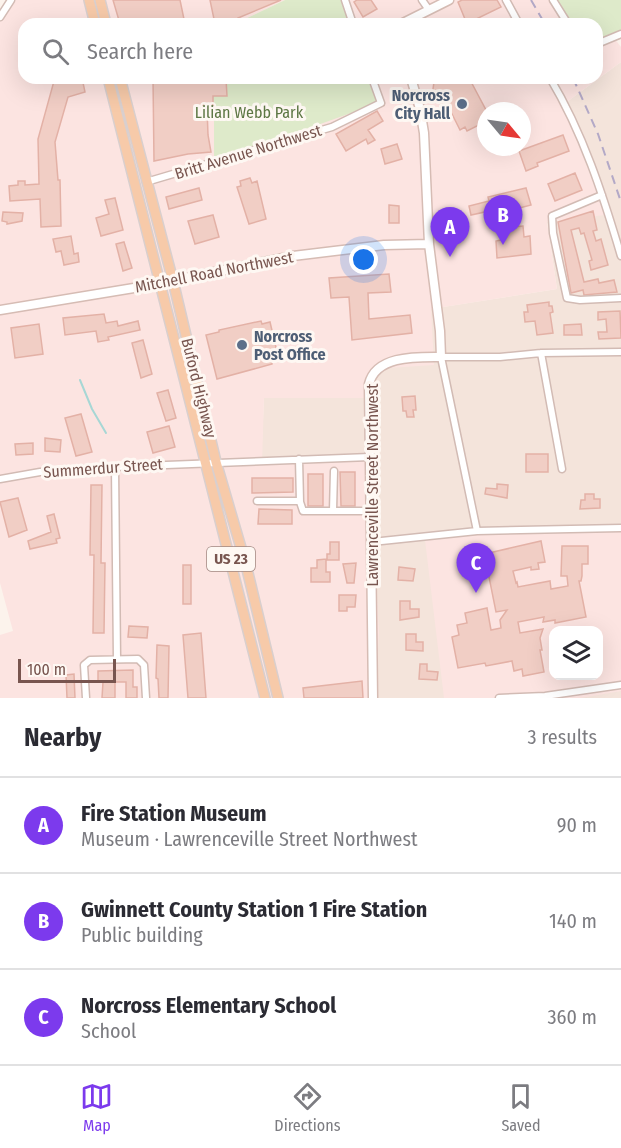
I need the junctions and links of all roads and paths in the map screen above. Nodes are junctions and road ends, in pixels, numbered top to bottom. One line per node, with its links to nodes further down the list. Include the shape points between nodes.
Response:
1 (11, 0): 10 (street)
2 (88, 0): 11 (main road)
3 (100, 0): 12 (main road)
4 (345, 0): 13 (street)
5 (422, 0): 9 (street)
6 (449, 0): 9 (street)
7 (506, 0): 15 (street)
8 (553, 0): 16 (street)
9 (429, 10): 14 (street)
10 (0, 17)
11 (93, 18)
12 (104, 18)
13 (351, 18)
14 (413, 18)
15 (516, 18)
16 (564, 18)
17 (621, 34): 18 (street)
18 (603, 42)
19 (110, 84): 29 (main road, Buford Highway / US 23)
20 (122, 84): 24 (main road, Buford Highway / US 23)
21 (374, 84): 24 (street, Britt Avenue Northwest, via 381,103 332,127)
22 (413, 84): 26 (street, via 424,133)
23 (553, 84): 25 (street, via 578,133)
24 (147, 182): 28 (main road, Buford Highway / US 23)
25 (602, 195): 27 (street); 30 (street, via 552,216 553,233 567,298)
26 (429, 244): 28 (street, Mitchell Road Northwest, via 338,250); 34 (street)
27 (621, 256)
28 (173, 281): 29 (street, Mitchell Road Northwest); 38 (main road, Buford Highway / US 23)
29 (160, 283): 31 (street, Mitchell Road Northwest); 37 (main road, Buford Highway / US 23)
30 (621, 298)
31 (0, 310)
32 (621, 352): 33 (street)
33 (541, 353): 34 (street); 40 (street)
34 (441, 357): 35 (street, Lawrenceville Street Northwest, via 388,363 372,374 368,389); 48 (street)
35 (370, 457): 36 (street, Summerdur Street); 46 (street, Lawrenceville Street Northwest)
36 (298, 459): 38 (street, Summerdur Street); 44 (street)
37 (206, 462): 38 (street, Summerdur Street); 39 (street, Summerdur Street); 52 (main road, Buford Highway / US 23)
38 (216, 462): 51 (main road, Buford Highway / US 23)
39 (115, 467): 42 (street, Summerdur Street); 50 (street)
40 (562, 469)
41 (334, 471): 45 (street)
42 (0, 479)
43 (257, 501): 44 (street)
44 (300, 501): 45 (street, via 306,512)
45 (333, 511): 46 (street)
46 (371, 511): 49 (street, Lawrenceville Street Northwest)
47 (621, 528): 48 (street)
48 (477, 531): 49 (street)
49 (372, 542): 58 (street, Lawrenceville Street Northwest)
50 (117, 659): 54 (street, via 90,660 84,665); 55 (street, via 138,659 144,665)
51 (274, 682): 52 (main road); 57 (main road, Buford Highway / US 23)
52 (262, 685): 56 (main road, Buford Highway / US 23)
53 (621, 685): 59 (street)
54 (86, 698)
55 (146, 698)
56 (265, 698)
57 (278, 698)
58 (373, 698)
59 (499, 698)

